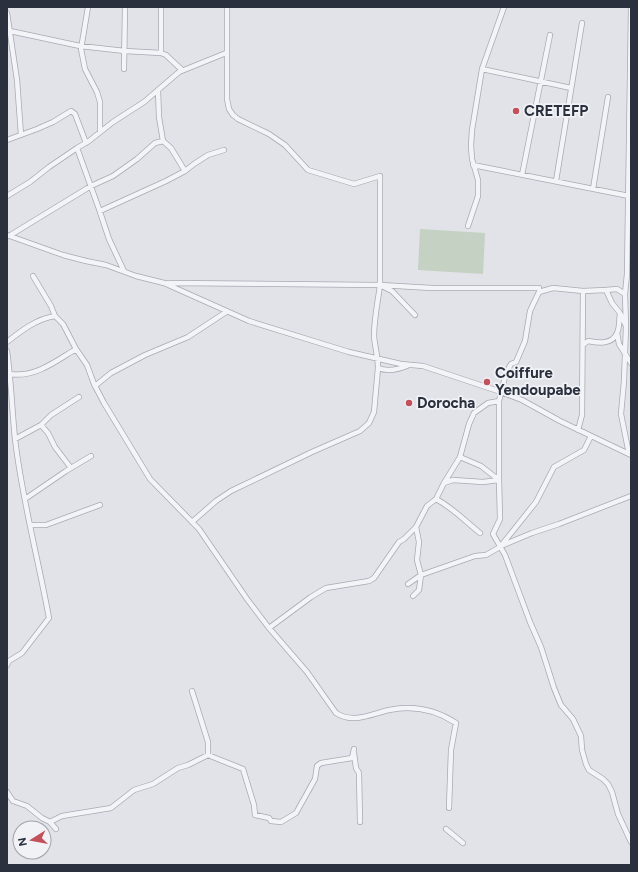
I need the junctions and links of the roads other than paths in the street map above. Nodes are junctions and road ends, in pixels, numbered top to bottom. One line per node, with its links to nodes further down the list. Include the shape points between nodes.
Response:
1 (88, 7): 11 (street)
2 (125, 7): 12 (street)
3 (161, 7): 13 (street)
4 (226, 7): 14 (street)
5 (504, 7): 15 (street)
6 (631, 7): 36 (street)
7 (7, 13): 9 (street)
8 (582, 23): 19 (street)
9 (10, 31): 11 (street); 23 (street)
10 (550, 35): 18 (street)
11 (80, 46): 12 (street); 22 (street, via 85,70 100,102)
12 (125, 51): 13 (street); 16 (street)
13 (161, 53): 17 (street)
14 (226, 53): 17 (street); 43 (street, via 227,99 229,109 238,119 285,145 308,170 354,184 380,176)
15 (482, 69): 18 (street); 29 (street, via 472,130)
16 (124, 70)
17 (182, 70): 20 (street)
18 (541, 81): 19 (street); 31 (street)
19 (571, 88): 32 (street)
20 (158, 91): 22 (street); 25 (street)
21 (608, 97): 34 (street)
22 (100, 132): 26 (street)
23 (22, 135): 24 (street); 26 (street, via 71,111 75,114)
24 (7, 140)
25 (163, 141): 30 (street, via 171,148); 33 (street, via 154,143 113,176)
26 (86, 143): 27 (street)
27 (77, 148): 33 (street); 35 (street)
28 (224, 150): 30 (street, via 208,155)
29 (473, 165): 31 (street); 38 (street, via 478,180 478,196)
30 (185, 171): 37 (street)
31 (522, 174): 32 (street)
32 (556, 181): 34 (street)
33 (91, 186): 37 (street); 39 (street)
34 (593, 188): 36 (street)
35 (7, 196)
36 (630, 196): 47 (street)
37 (100, 211): 40 (street, via 109,239)
38 (468, 226)
39 (8, 235): 40 (street, via 78,259)
40 (124, 271): 42 (street)
41 (33, 276): 51 (street)
42 (164, 283): 43 (street); 48 (street)
43 (380, 285): 44 (street, via 432,288); 50 (street, via 392,291); 59 (street, via 374,334)
44 (539, 288)
45 (606, 290): 46 (street); 47 (street, via 617,288); 49 (street, via 612,304)
46 (583, 291): 55 (street); 65 (street, via 553,288 539,292 530,311 525,341 516,362 511,364 506,373)
47 (625, 294): 52 (street)
48 (226, 312): 59 (street, via 328,346); 64 (street, via 188,337 111,373)
49 (620, 313): 52 (street); 53 (street)
50 (415, 315)
51 (55, 316): 54 (street, via 36,322); 56 (street, via 63,324)
52 (626, 326): 58 (street)
53 (617, 333): 55 (street, via 612,340 604,343 588,341); 58 (street, via 619,344)
54 (7, 342)
55 (583, 345): 69 (street, via 582,415)
56 (76, 349): 63 (street, via 40,370); 64 (street, via 87,365)
57 (7, 351): 63 (street)
58 (625, 353): 60 (street); 72 (street, via 621,414)
59 (378, 359): 61 (street); 62 (street)
60 (631, 363)
61 (408, 365): 62 (street, via 395,371); 65 (street, via 423,366)
62 (378, 368): 82 (street, via 374,412 369,423 360,431 236,488)
63 (10, 374): 71 (street)
64 (95, 386): 82 (street, via 150,480)
65 (501, 392): 67 (street); 69 (street, via 522,400)
66 (80, 397): 68 (street)
67 (499, 401): 74 (street, via 488,403 474,413); 76 (street)
68 (41, 425): 71 (street); 75 (street)
69 (578, 430): 70 (street)
70 (591, 436): 72 (street); 86 (street, via 584,450 554,467 536,502)
71 (16, 439): 80 (street)
72 (630, 455)
73 (91, 456): 75 (street)
74 (460, 456): 76 (street, via 481,466); 77 (street)
75 (71, 468): 80 (street)
76 (498, 480): 77 (street, via 453,480); 86 (street, via 500,519 493,534)
77 (444, 483): 79 (street)
78 (631, 496): 86 (street)
79 (436, 498): 84 (street, via 427,506); 85 (street, via 457,512)
80 (25, 499): 83 (street)
81 (100, 505): 83 (street, via 46,525)
82 (192, 522): 90 (street)
83 (30, 525): 91 (street, via 49,618 22,653)
84 (416, 528): 87 (street, via 419,542 417,560); 90 (street, via 399,542 374,578 326,588)
85 (480, 533)
86 (500, 547): 87 (street, via 486,555 475,556); 102 (street, via 541,647 558,700 573,719 580,736 586,764 589,770 608,784)
87 (421, 575): 88 (street); 89 (street, via 419,590)
88 (408, 584)
89 (413, 596)
90 (269, 628): 95 (street, via 307,672 336,713 342,717 362,717 390,710 421,708 438,712 456,723 451,757)
91 (7, 665)
92 (192, 691): 93 (street, via 208,742)
93 (208, 755): 97 (street, via 178,768 153,784 134,790 111,808 62,816); 98 (street, via 243,769 255,815 281,822 296,813 315,779 317,766 321,763 352,758 354,750 359,773)
94 (7, 792): 96 (street, via 13,801 28,806)
95 (449, 808)
96 (46, 820)
97 (52, 821)
98 (360, 822)
99 (52, 824): 100 (street)
100 (56, 829)
101 (446, 829): 103 (street)
102 (631, 842)
103 (463, 843)

